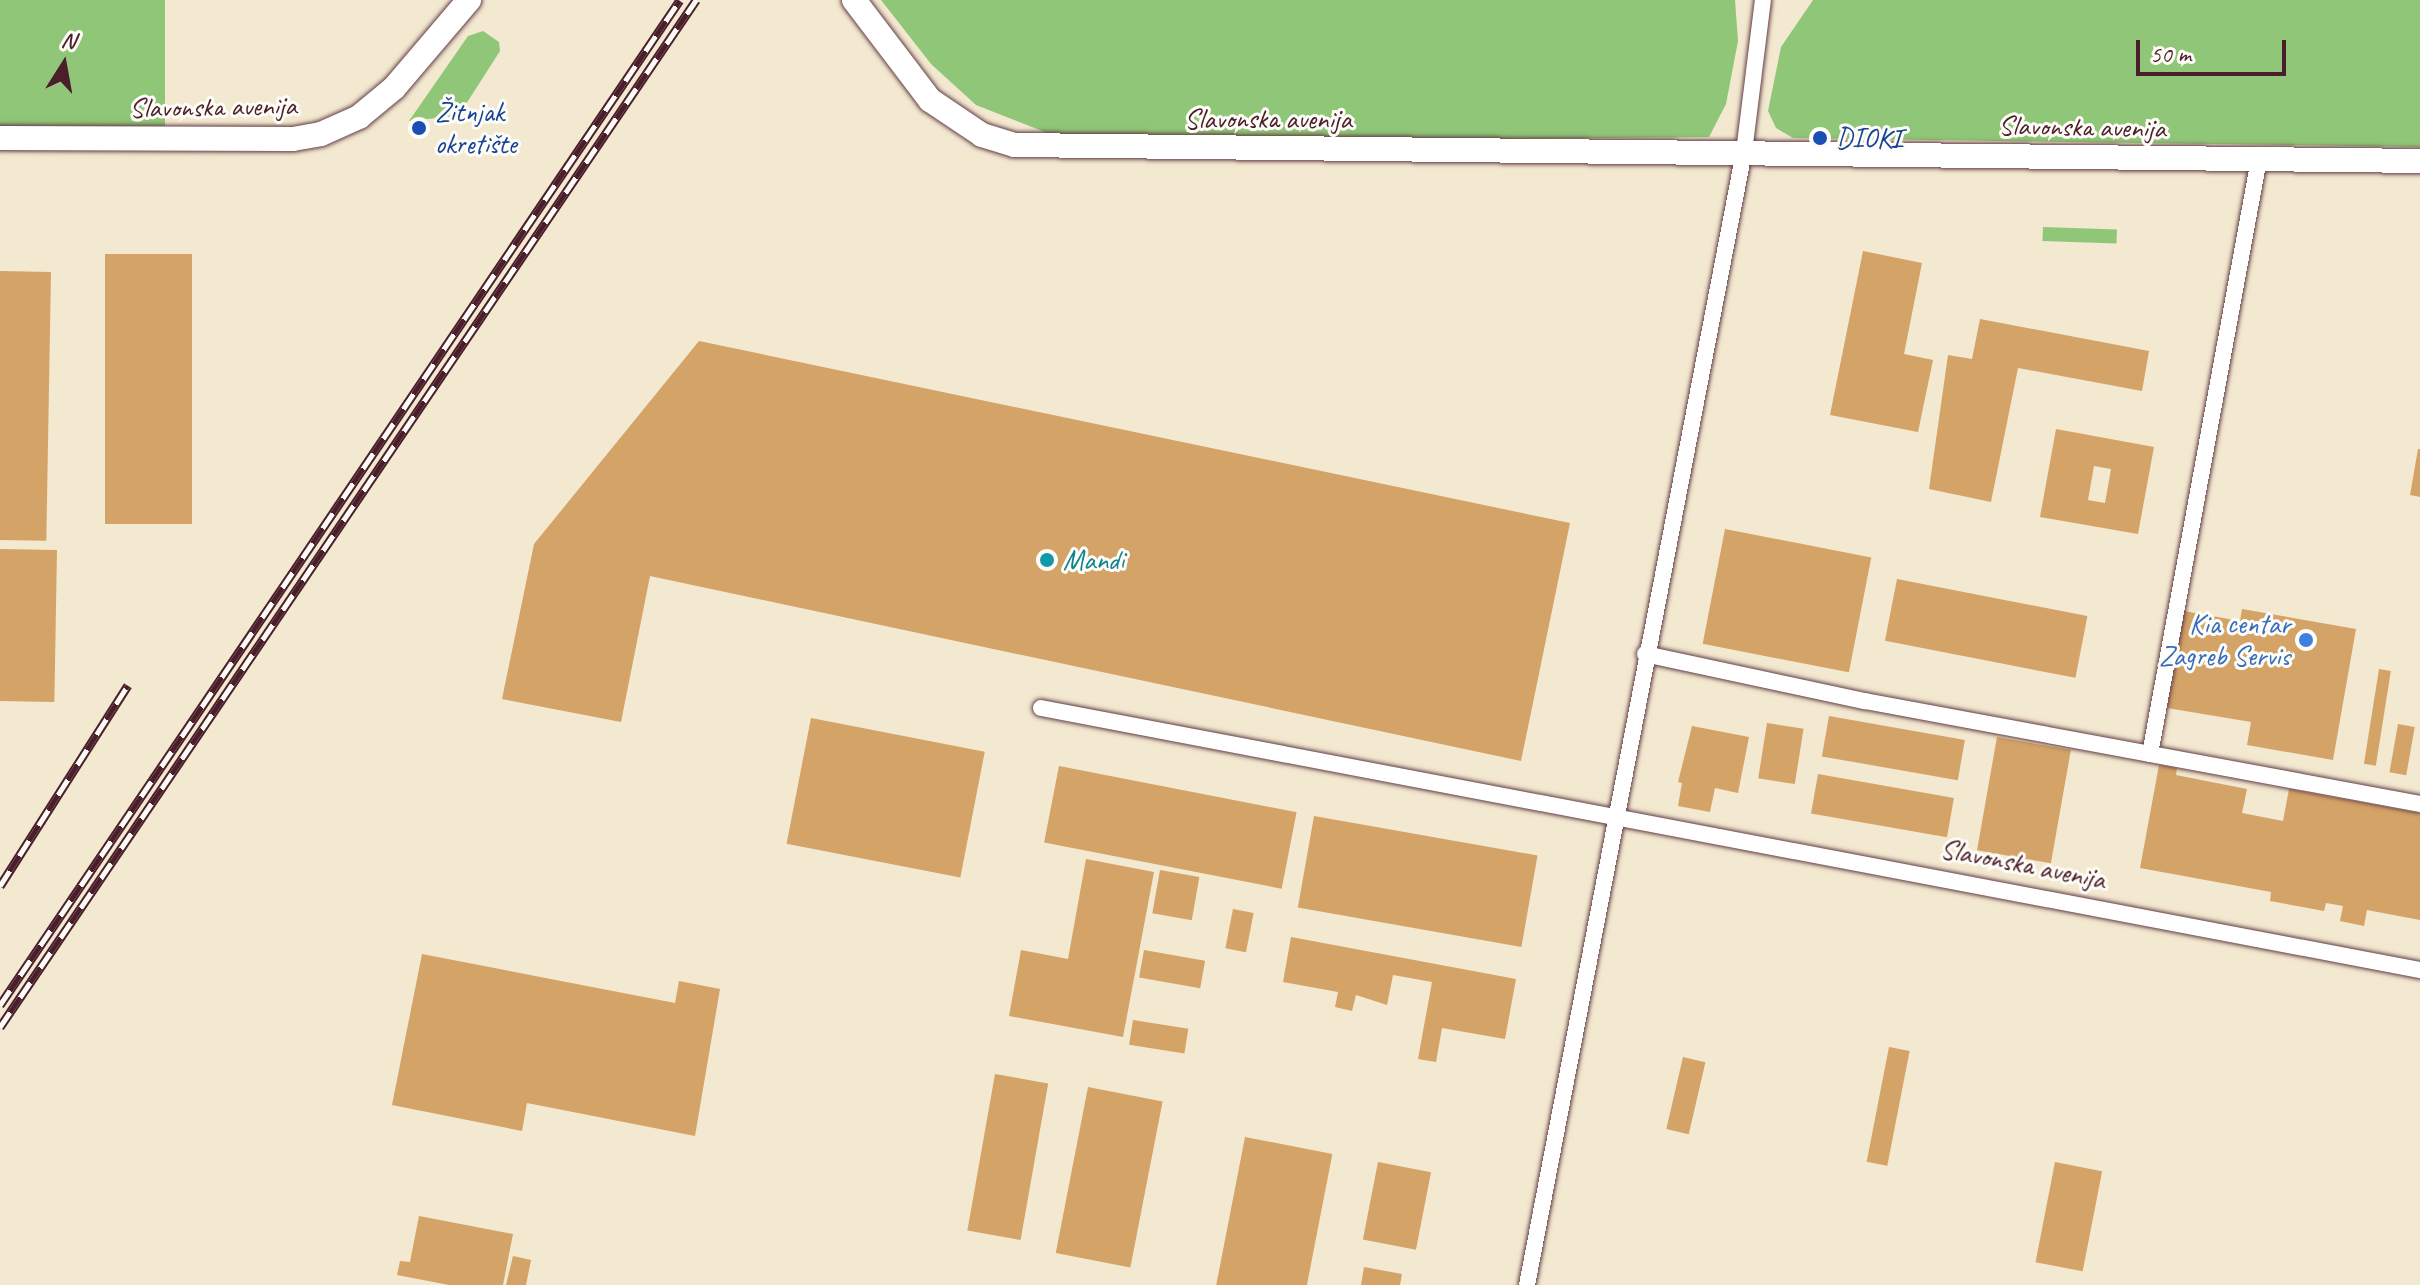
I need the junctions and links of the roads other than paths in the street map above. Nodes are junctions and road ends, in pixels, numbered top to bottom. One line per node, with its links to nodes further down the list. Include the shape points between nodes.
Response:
1 (469, 0): 5 (street, Slavonska avenija, via 394,88 359,117 321,134 265,139)
2 (854, 0): 6 (street, Slavonska avenija, via 930,100 982,135 1015,145)
3 (1773, 0): 4 (street)
4 (1759, 4): 6 (street)
5 (0, 138)
6 (1744, 152): 7 (street, Slavonska avenija); 9 (street)
7 (2259, 159): 8 (street, Slavonska avenija); 11 (street)
8 (2420, 161)
9 (1645, 654): 11 (street); 13 (street)
10 (1041, 708): 13 (street, Slavonska avenija)
11 (2150, 754): 12 (street)
12 (2420, 804)
13 (1615, 817): 14 (street, Slavonska avenija); 15 (street)
14 (2420, 970)
15 (1527, 1285)

